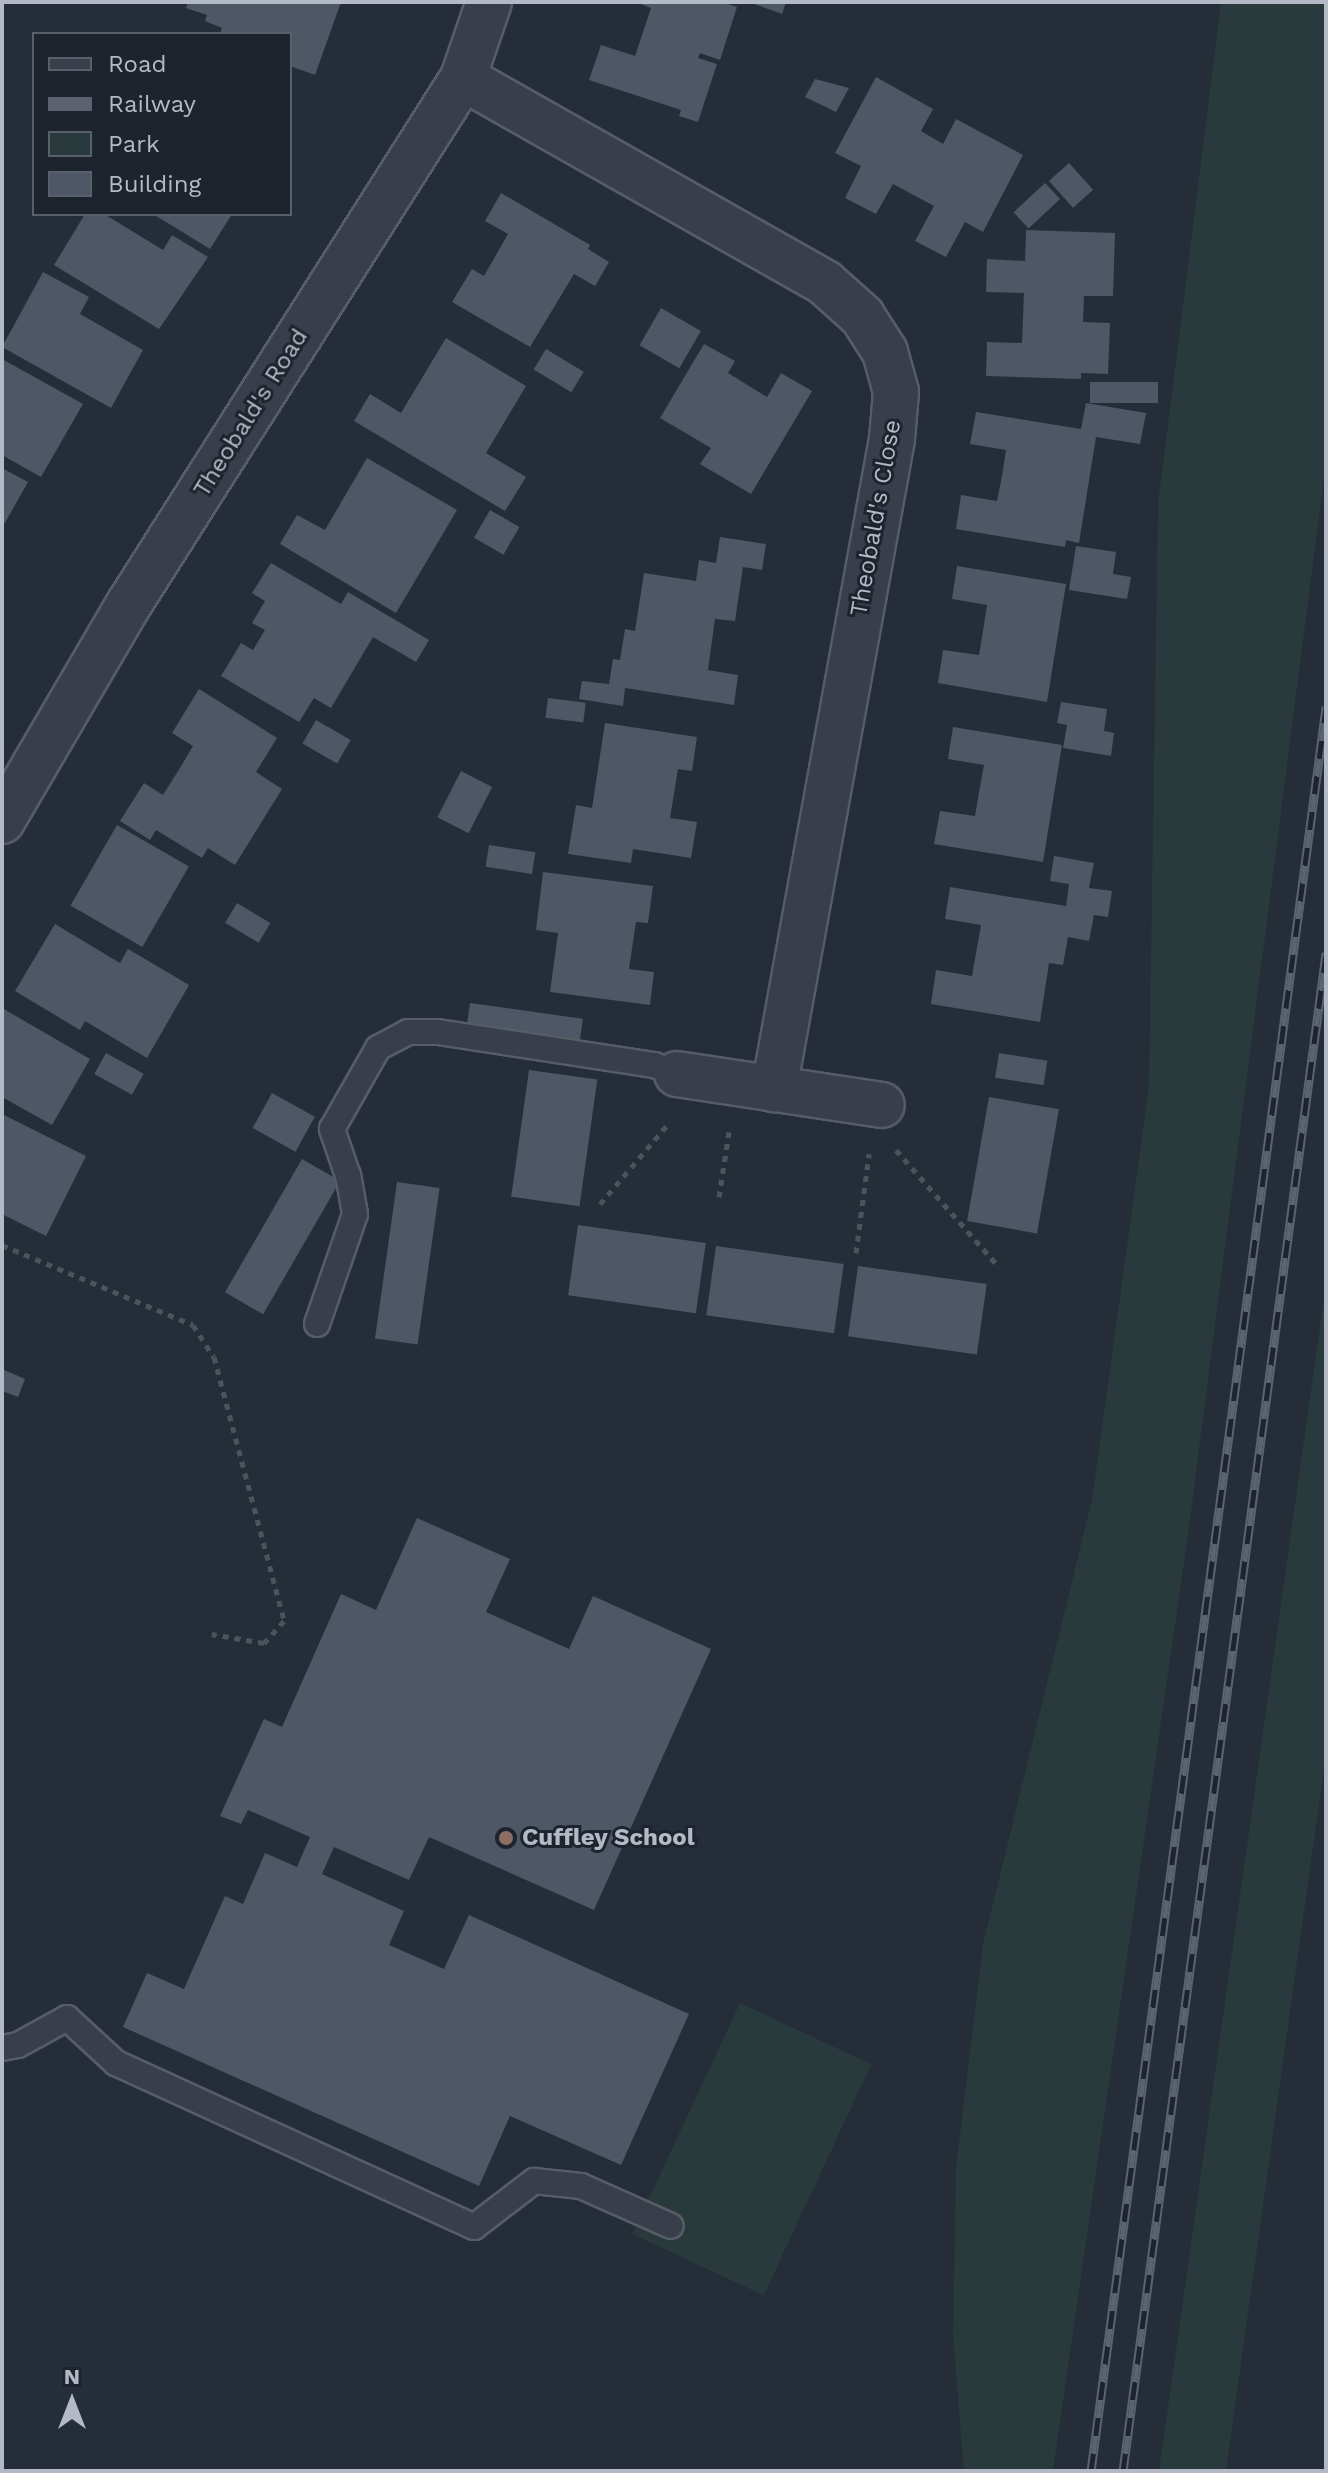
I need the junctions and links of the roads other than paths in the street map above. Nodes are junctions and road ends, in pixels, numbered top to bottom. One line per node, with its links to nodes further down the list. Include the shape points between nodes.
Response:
1 (489, 2): 2 (street, Theobald's Road)
2 (463, 78): 3 (street, Theobald's Road, via 129,604); 4 (street, Theobald's Close, via 825,283 862,316 885,352 896,392 892,439)
3 (2, 821)
4 (756, 1086): 5 (street); 6 (street)
5 (676, 1094): 7 (lane, via 654,1065 438,1032 408,1032 378,1048 332,1129 355,1214)
6 (881, 1130)
7 (317, 1324)
8 (2, 2048): 9 (lane, via 67,2018 116,2063 474,2227 534,2181 581,2186)
9 (671, 2226)

